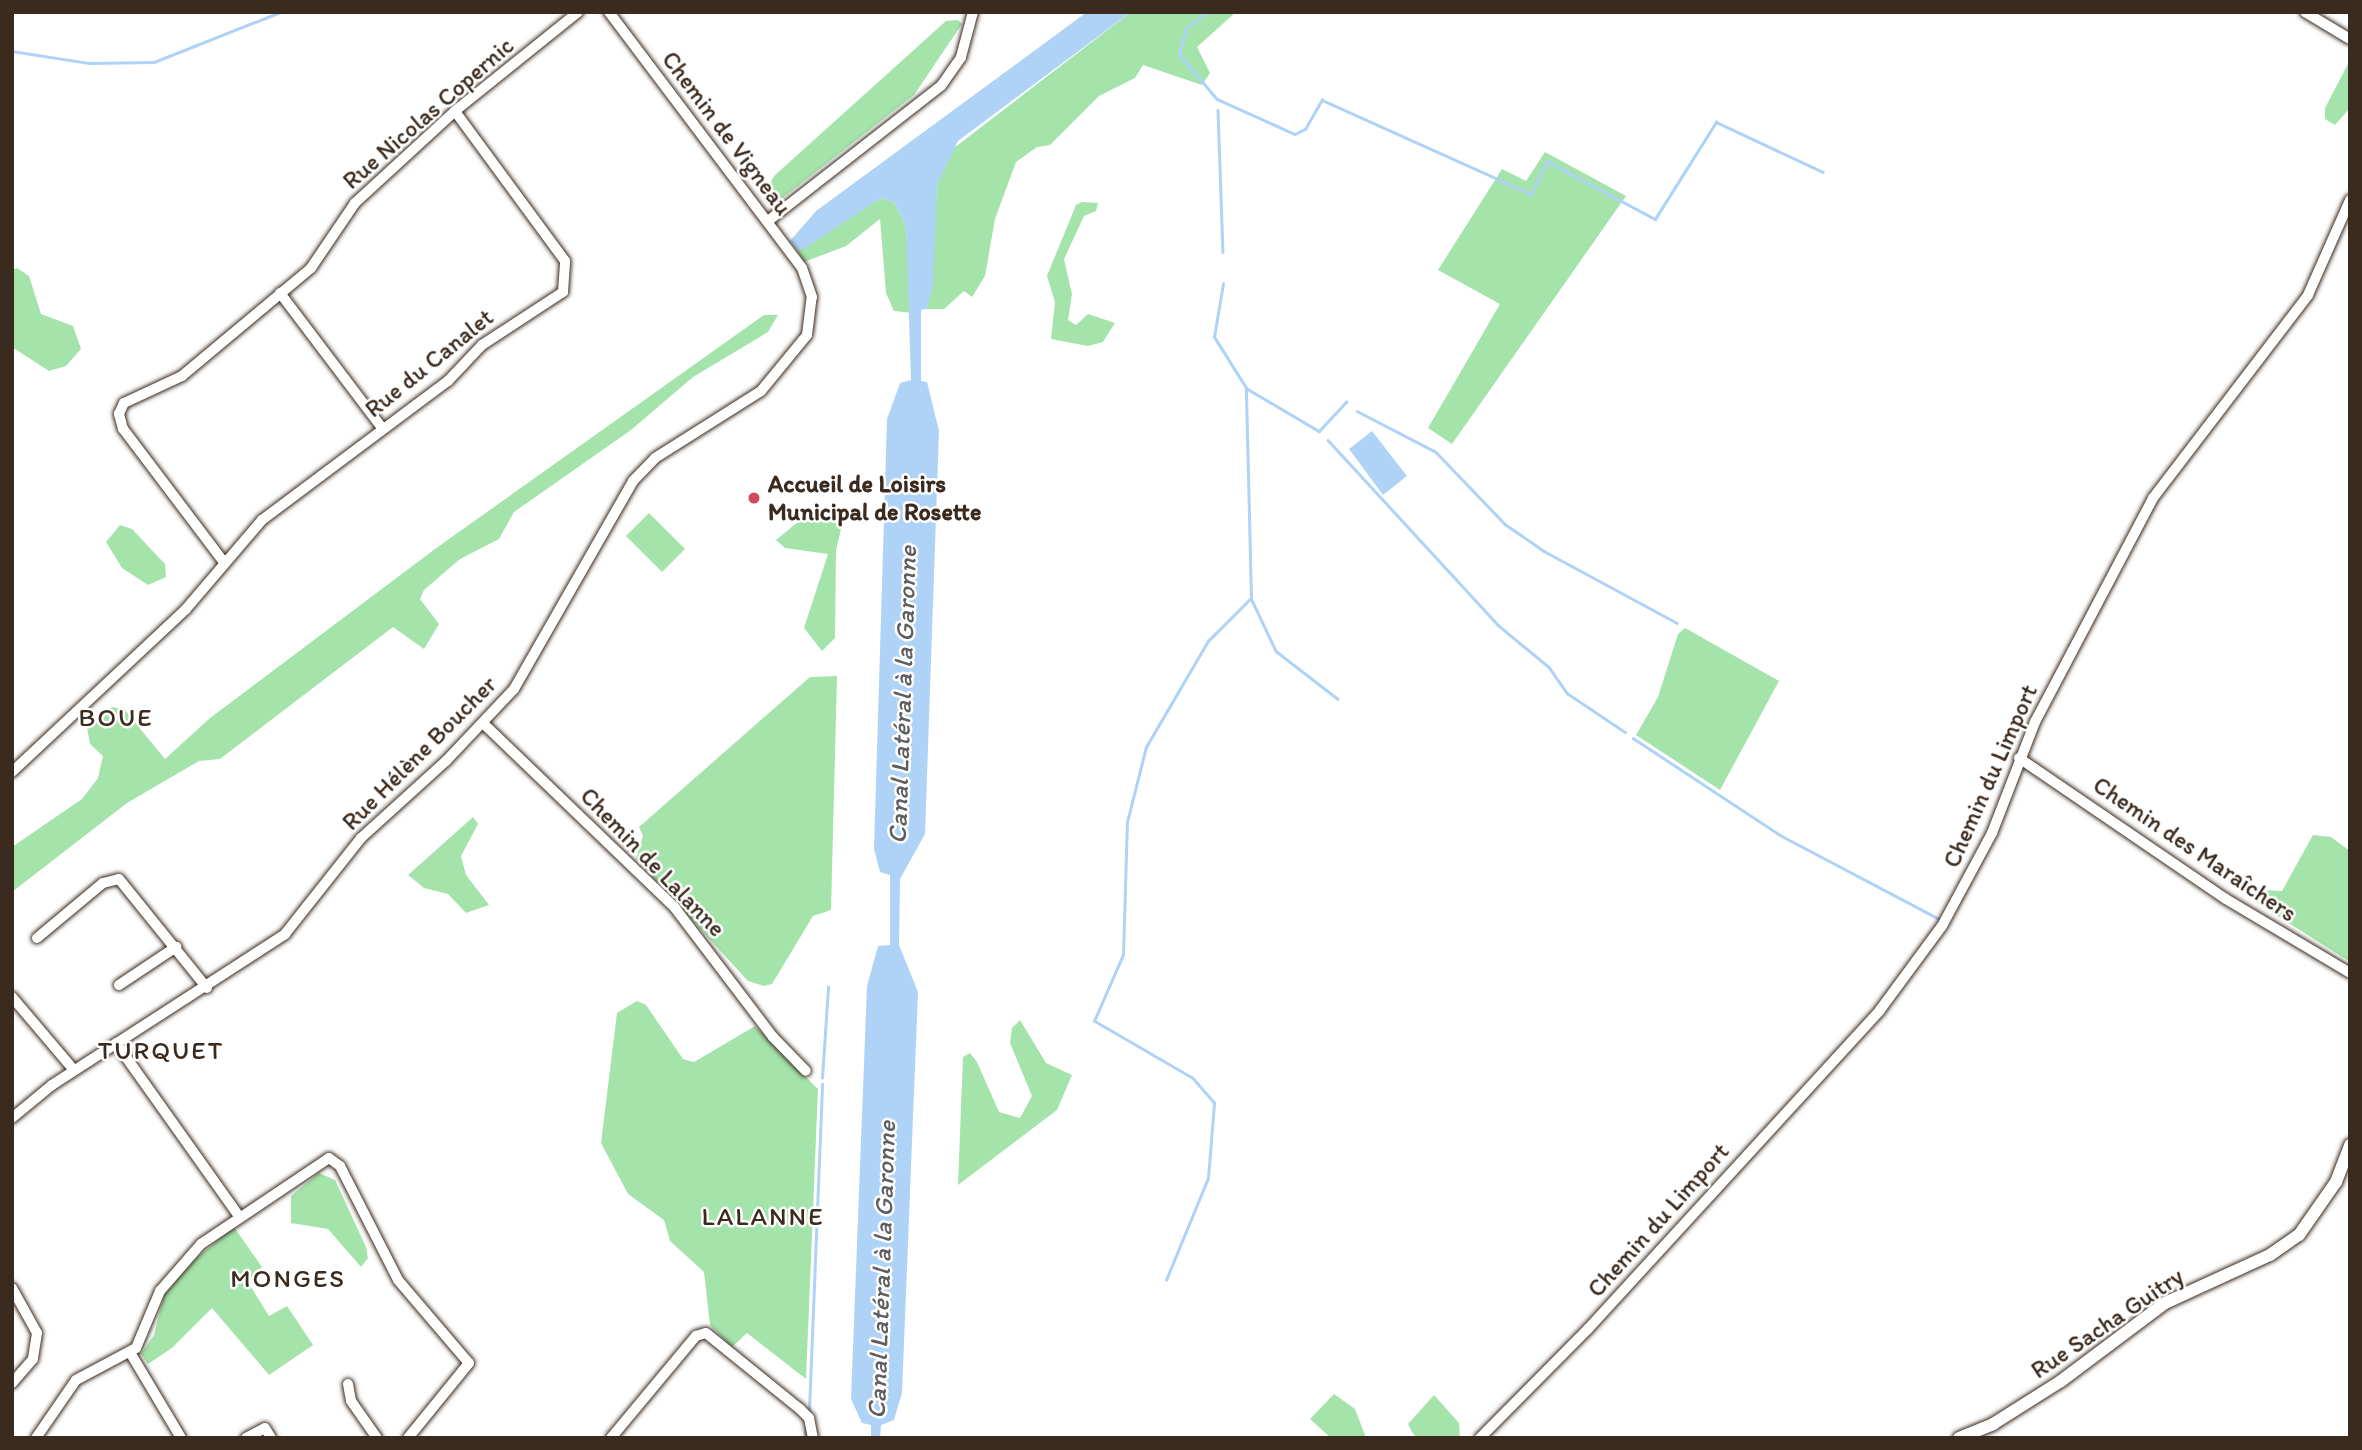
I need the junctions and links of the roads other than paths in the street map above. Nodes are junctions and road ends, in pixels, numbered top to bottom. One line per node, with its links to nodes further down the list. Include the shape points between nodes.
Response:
1 (578, 12): 6 (street, Rue Nicolas Copernic)
2 (609, 12): 8 (street, Chemin de Vigneau)
3 (973, 12): 8 (street, via 961,57 942,86 845,156)
4 (2305, 12): 5 (street)
5 (2350, 39)
6 (455, 111): 10 (street, Rue Nicolas Copernic, via 355,203 322,258); 11 (street, Rue du Canalet, via 565,261 568,279 549,306 510,324 472,352 448,381)
7 (2350, 200): 14 (street, Chemin du Limport, via 2308,295 2153,498)
8 (768, 221): 9 (street, Chemin de Vigneau)
9 (810, 282): 13 (street, Rue Hélène Boucher, via 812,321 795,354 761,391 655,458 634,481 531,663)
10 (280, 293): 11 (street); 12 (street, Rue Nicolas Copernic, via 182,376 128,399 121,408 123,429)
11 (382, 428): 12 (street, Rue du Canalet, via 262,520)
12 (223, 561): 15 (street, Rue du Canalet, via 186,609)
13 (484, 724): 20 (street, Rue Hélène Boucher, via 361,838 285,934); 24 (street, Chemin de Lalanne, via 675,908 773,1037)
14 (2019, 758): 18 (street, Chemin des Maraîchers, via 2225,899); 40 (street, Chemin du Limport, via 1978,864 1894,992 1695,1214)
15 (12, 772)
16 (37, 938): 17 (street, via 103,883 119,879)
17 (176, 947): 19 (street); 20 (street)
18 (2350, 973)
19 (120, 985)
20 (207, 988): 22 (street, Rue Hélène Boucher)
21 (12, 997): 23 (street)
22 (116, 1043): 23 (street, Rue Hélène Boucher); 27 (street)
23 (74, 1070): 25 (street, Rue Hélène Boucher)
24 (806, 1071)
25 (12, 1118)
26 (2350, 1145): 41 (street, Rue Sacha Guitry, via 2318,1214 2299,1235 2270,1255 2165,1303 2053,1387 1993,1424)
27 (239, 1216): 29 (street, via 201,1244 165,1284); 37 (street, via 322,1161 329,1158 340,1166 398,1280 469,1363)
28 (12, 1288): 30 (street, via 37,1333 33,1359)
29 (131, 1354): 32 (street, via 76,1380); 33 (street)
30 (12, 1383)
31 (348, 1384): 36 (street, via 351,1401)
32 (36, 1438)
33 (181, 1438)
34 (246, 1438): 35 (street, via 265,1427)
35 (271, 1438)
36 (377, 1438)
37 (408, 1438)
38 (611, 1438): 39 (street, via 688,1345 706,1333 800,1409 809,1418)
39 (813, 1438)
40 (1480, 1438)
41 (1959, 1438)

